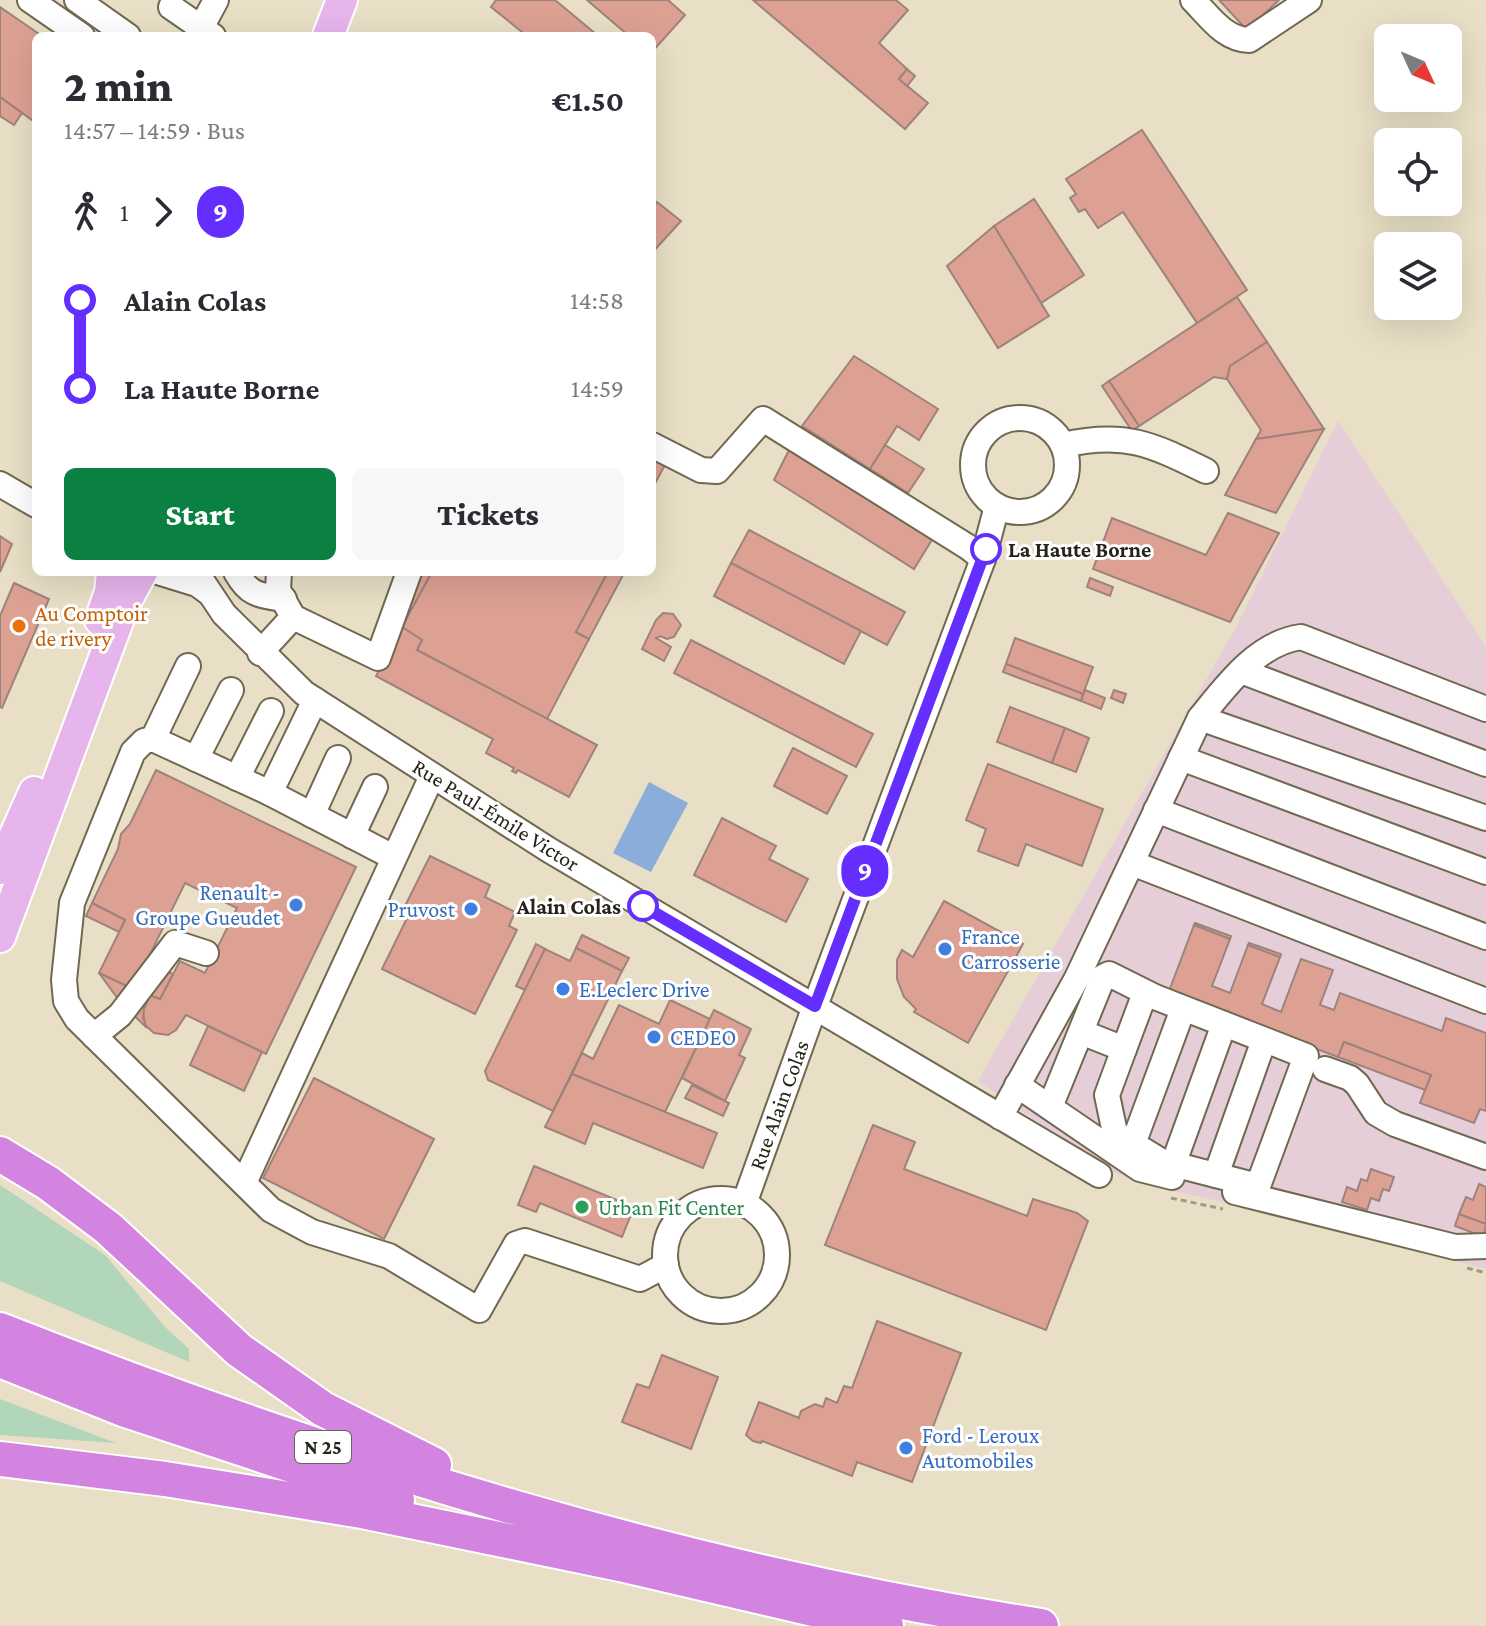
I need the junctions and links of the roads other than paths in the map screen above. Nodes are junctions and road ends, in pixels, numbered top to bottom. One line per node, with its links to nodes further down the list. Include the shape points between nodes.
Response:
1 (30, 0): 8 (street)
2 (77, 0): 9 (street)
3 (216, 0): 10 (street)
4 (342, 0): 11 (main road)
5 (1193, 0): 6 (street, via 1227,35 1249,40)
6 (1309, 0)
7 (171, 7): 10 (street)
8 (76, 32)
9 (122, 32)
10 (207, 32)
11 (330, 32)
12 (1063, 445): 14 (street, via 1115,438 1153,445); 17 (street, via 1066,474 1052,499 1026,512); 17 (street, via 1040,422 1025,418 1009,419 982,437 975,451 976,483)
13 (656, 447): 18 (street, via 701,470 717,471 763,419)
14 (1206, 471)
15 (0, 484): 16 (street)
16 (32, 503)
17 (997, 506): 18 (street, Rue Alain Colas)
18 (983, 559): 57 (street, Rue Alain Colas)
19 (112, 576): 50 (main road, via 94,637)
20 (140, 576): 52 (main road, via 124,605)
21 (171, 576): 25 (street, Rue Paul-Émile Victor)
22 (238, 576): 26 (street, via 246,589)
23 (279, 576): 26 (street, via 278,590)
24 (408, 576): 26 (street, via 378,658)
25 (202, 582): 27 (street, Rue Paul-Émile Victor)
26 (288, 608): 27 (street)
27 (260, 653): 31 (street, Rue Paul-Émile Victor)
28 (188, 666): 35 (street)
29 (1241, 671): 32 (street, via 1285,639 1301,637); 34 (street); 39 (street)
30 (231, 690): 38 (street)
31 (315, 700): 40 (street, Rue Paul-Émile Victor); 43 (street)
32 (1486, 709)
33 (271, 711): 41 (street)
34 (1200, 718): 37 (street); 46 (street)
35 (153, 739): 38 (street); 61 (street, via 133,752 72,903 66,1001)
36 (338, 758): 45 (street)
37 (1181, 758): 44 (street); 51 (street)
38 (196, 759): 41 (street)
39 (1486, 764)
40 (432, 776): 48 (street); 57 (street, Rue Paul-Émile Victor)
41 (237, 778): 43 (street)
42 (375, 787): 47 (street)
43 (270, 793): 45 (street)
44 (1156, 810): 49 (street); 53 (street)
45 (312, 815): 47 (street)
46 (1486, 818)
47 (352, 836): 48 (street)
48 (393, 857): 74 (street)
49 (1132, 863): 56 (street); 65 (street, via 1077,978)
50 (0, 869)
51 (1486, 872)
52 (0, 937)
53 (1486, 937)
54 (206, 953): 61 (street, via 175,943 120,1015)
55 (1145, 993): 58 (street); 60 (street, via 1109,974 1103,977); 63 (street)
56 (1486, 1001)
57 (815, 1006): 67 (street, Rue Paul-Émile Victor); 75 (street, Rue Alain Colas)
58 (1183, 1009): 59 (street); 68 (street)
59 (1224, 1024): 62 (street); 71 (street)
60 (1081, 1032): 63 (street); 66 (street)
61 (94, 1036): 74 (street)
62 (1264, 1040): 73 (street); 73 (street, via 1306,1056 1258,1186)
63 (1124, 1049): 68 (street, via 1107,1095 1115,1133)
64 (1325, 1069): 70 (street, via 1350,1078 1376,1113 1395,1124)
65 (1017, 1085): 66 (street); 67 (street)
66 (1050, 1107): 76 (street, via 1140,1169 1455,1247)
67 (1000, 1117): 72 (street, Rue Paul-Émile Victor)
68 (1133, 1144): 71 (street)
69 (0, 1154): 81 (highway, via 108,1228 239,1350 323,1409 417,1458)
70 (1486, 1157)
71 (1173, 1165): 73 (street)
72 (1099, 1175)
73 (1216, 1175)
74 (244, 1183): 77 (street, via 271,1210 312,1232 389,1256 479,1310 516,1244 525,1241 640,1279)
75 (744, 1204): 77 (street, via 710,1200 687,1211 670,1231); 77 (street, via 770,1228 777,1262 762,1294 748,1305 713,1311 696,1306 671,1281)
76 (1486, 1246)
77 (666, 1265)
78 (0, 1330): 81 (highway, N 25, via 421,1480)
79 (0, 1360): 82 (highway, N 25, via 123,1409 401,1501)
80 (0, 1459): 82 (highway, via 362,1511)
81 (652, 1545): 84 (highway, N 25, via 780,1577)
82 (620, 1564): 83 (highway, N 25)
83 (886, 1626)
84 (1041, 1626)

